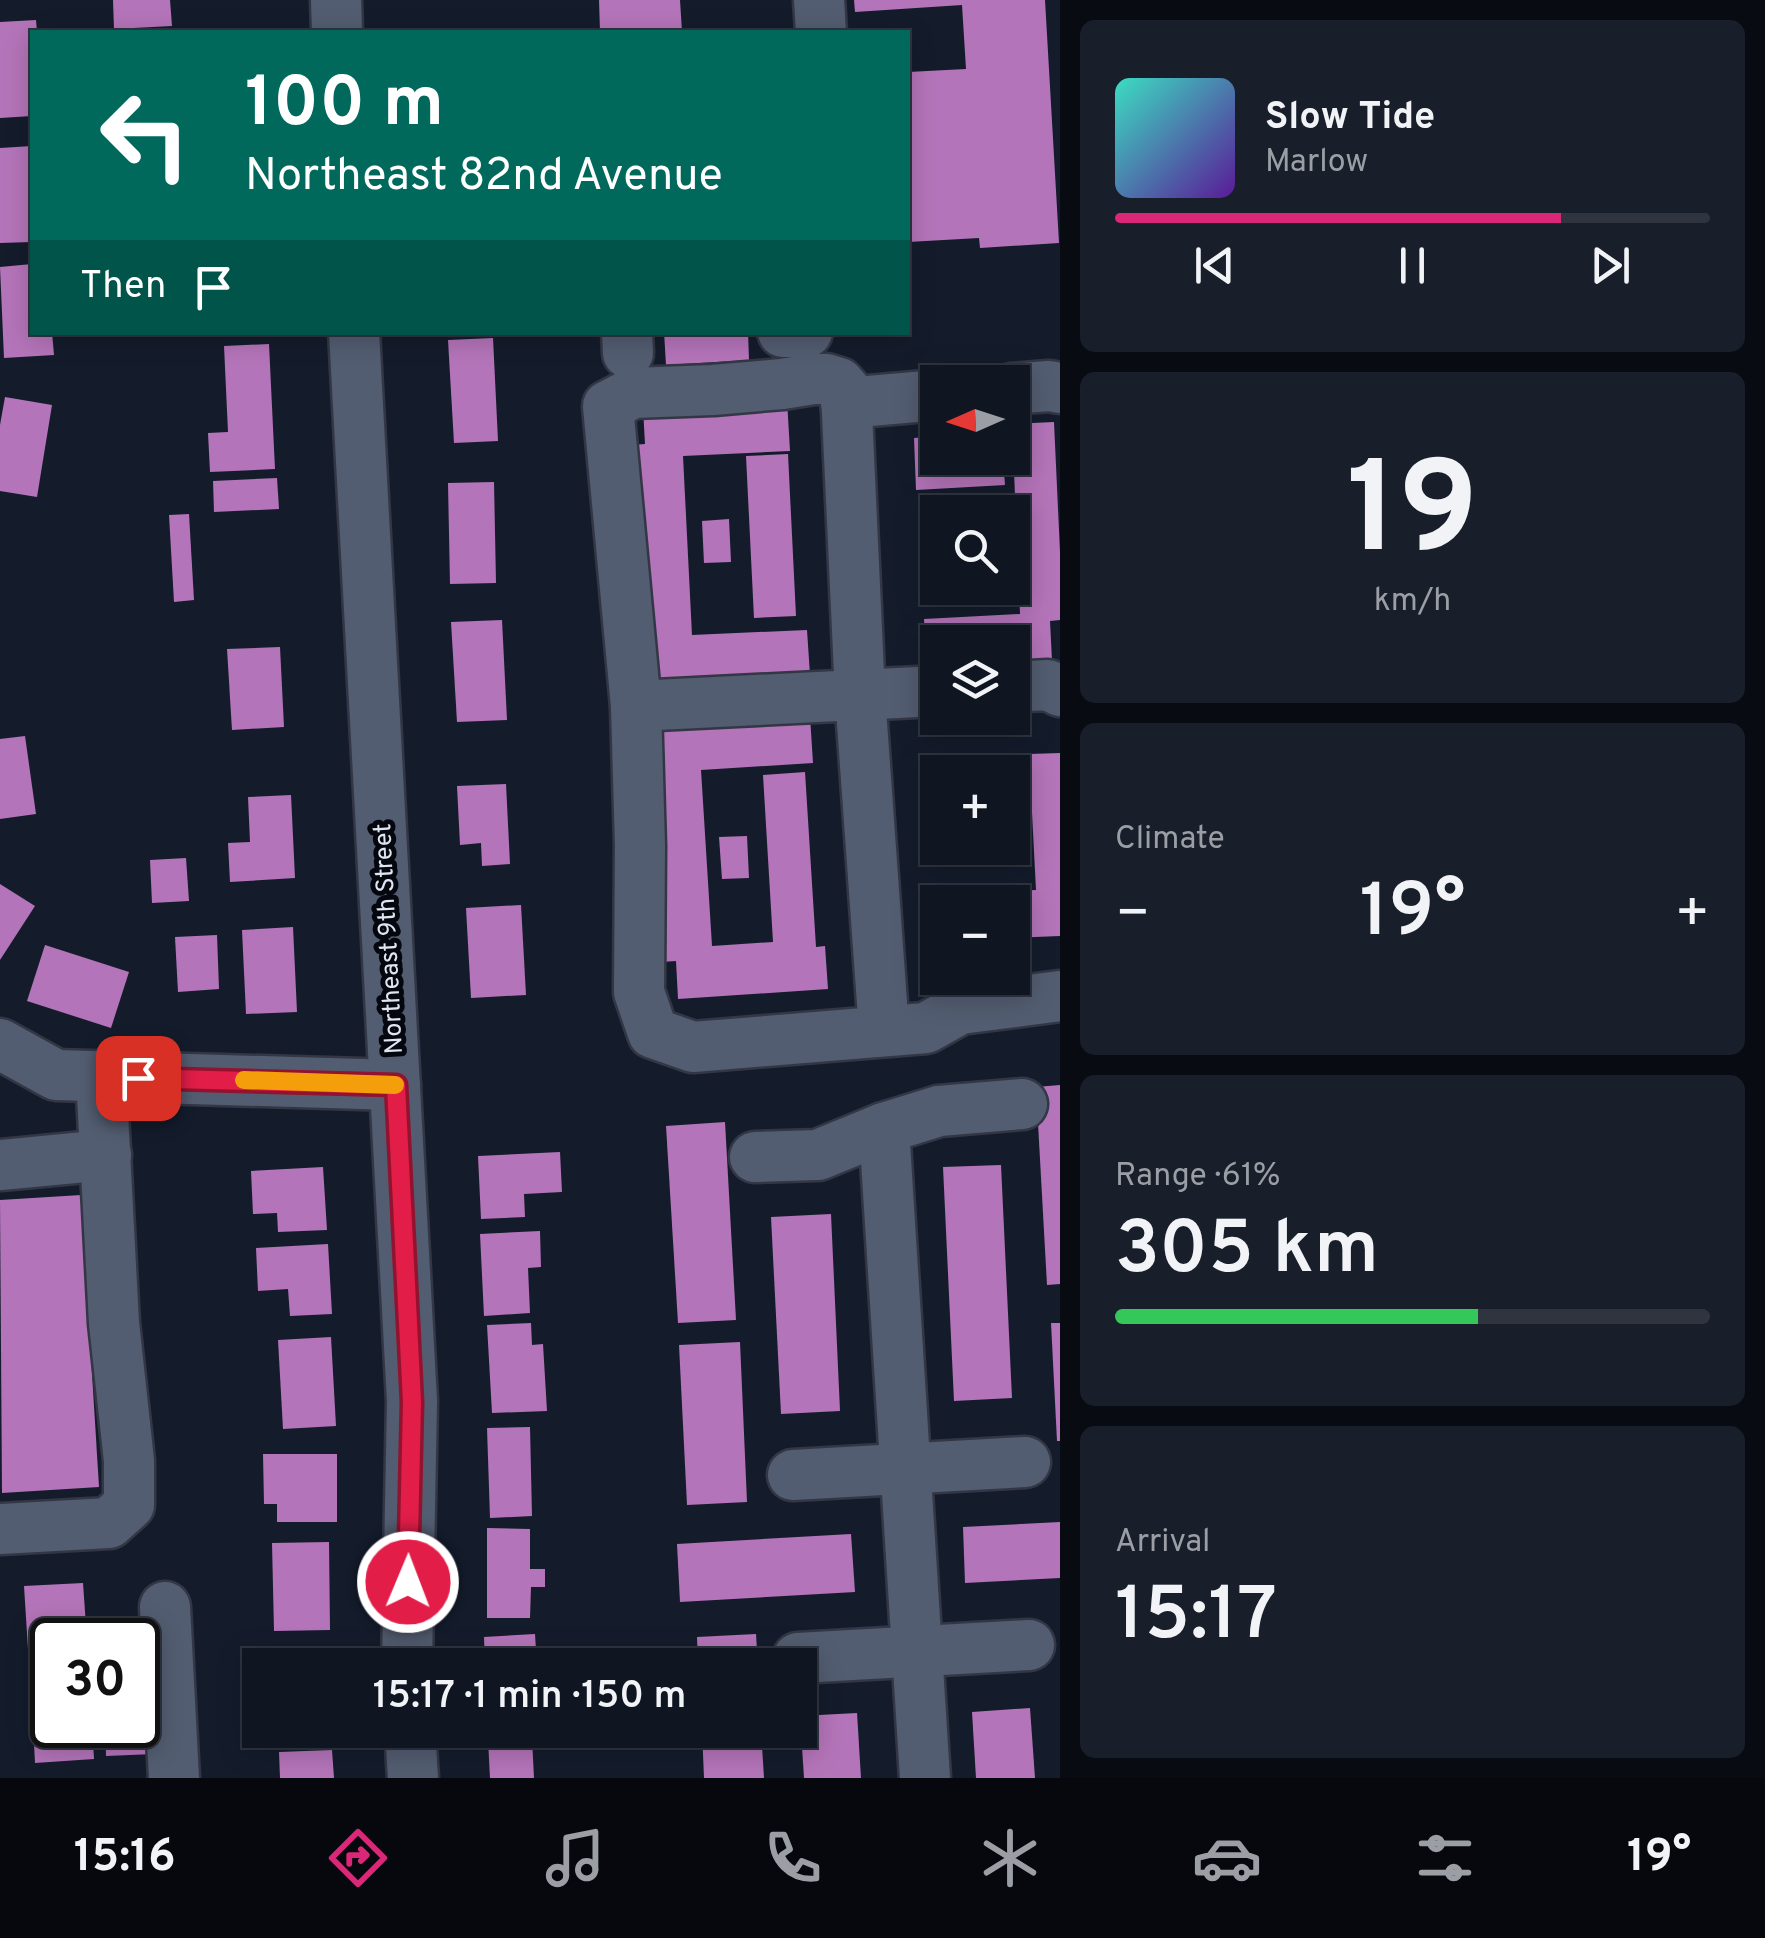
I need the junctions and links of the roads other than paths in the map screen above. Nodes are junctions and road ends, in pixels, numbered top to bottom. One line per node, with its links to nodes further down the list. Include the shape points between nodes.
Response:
1 (336, 0): 3 (street)
2 (819, 0): 4 (street)
3 (337, 30)
4 (821, 30)
5 (354, 335): 19 (street, Northeast 9th Street)
6 (1030, 388): 7 (street)
7 (1060, 388)
8 (920, 396): 9 (street)
9 (846, 402): 13 (street); 14 (street, via 839,383 813,379 633,394 608,406)
10 (1030, 686): 11 (street)
11 (1060, 691)
12 (920, 692): 13 (street)
13 (860, 694): 14 (street); 16 (street)
14 (636, 706): 16 (street, via 639,992 653,1033 693,1047)
15 (1060, 996): 16 (street, via 960,1010 926,1028)
16 (884, 1031)
17 (0, 1044): 18 (street, via 56,1075)
18 (102, 1076): 19 (street); 22 (street)
19 (396, 1085): 31 (street, Northeast 9th Street, via 412,1402)
20 (1022, 1104): 21 (street, via 938,1111)
21 (884, 1128): 23 (street, via 818,1155); 26 (street)
22 (106, 1155): 24 (street); 28 (street, via 129,1505 109,1522)
23 (755, 1157)
24 (0, 1165)
25 (1025, 1462): 26 (street)
26 (905, 1470): 27 (street); 32 (street)
27 (793, 1475)
28 (0, 1529)
29 (165, 1607): 35 (street)
30 (1030, 1645): 32 (street)
31 (407, 1648)
32 (916, 1652): 33 (street); 37 (street)
33 (817, 1657)
34 (411, 1748): 36 (street)
35 (174, 1778)
36 (413, 1778)
37 (924, 1778)

